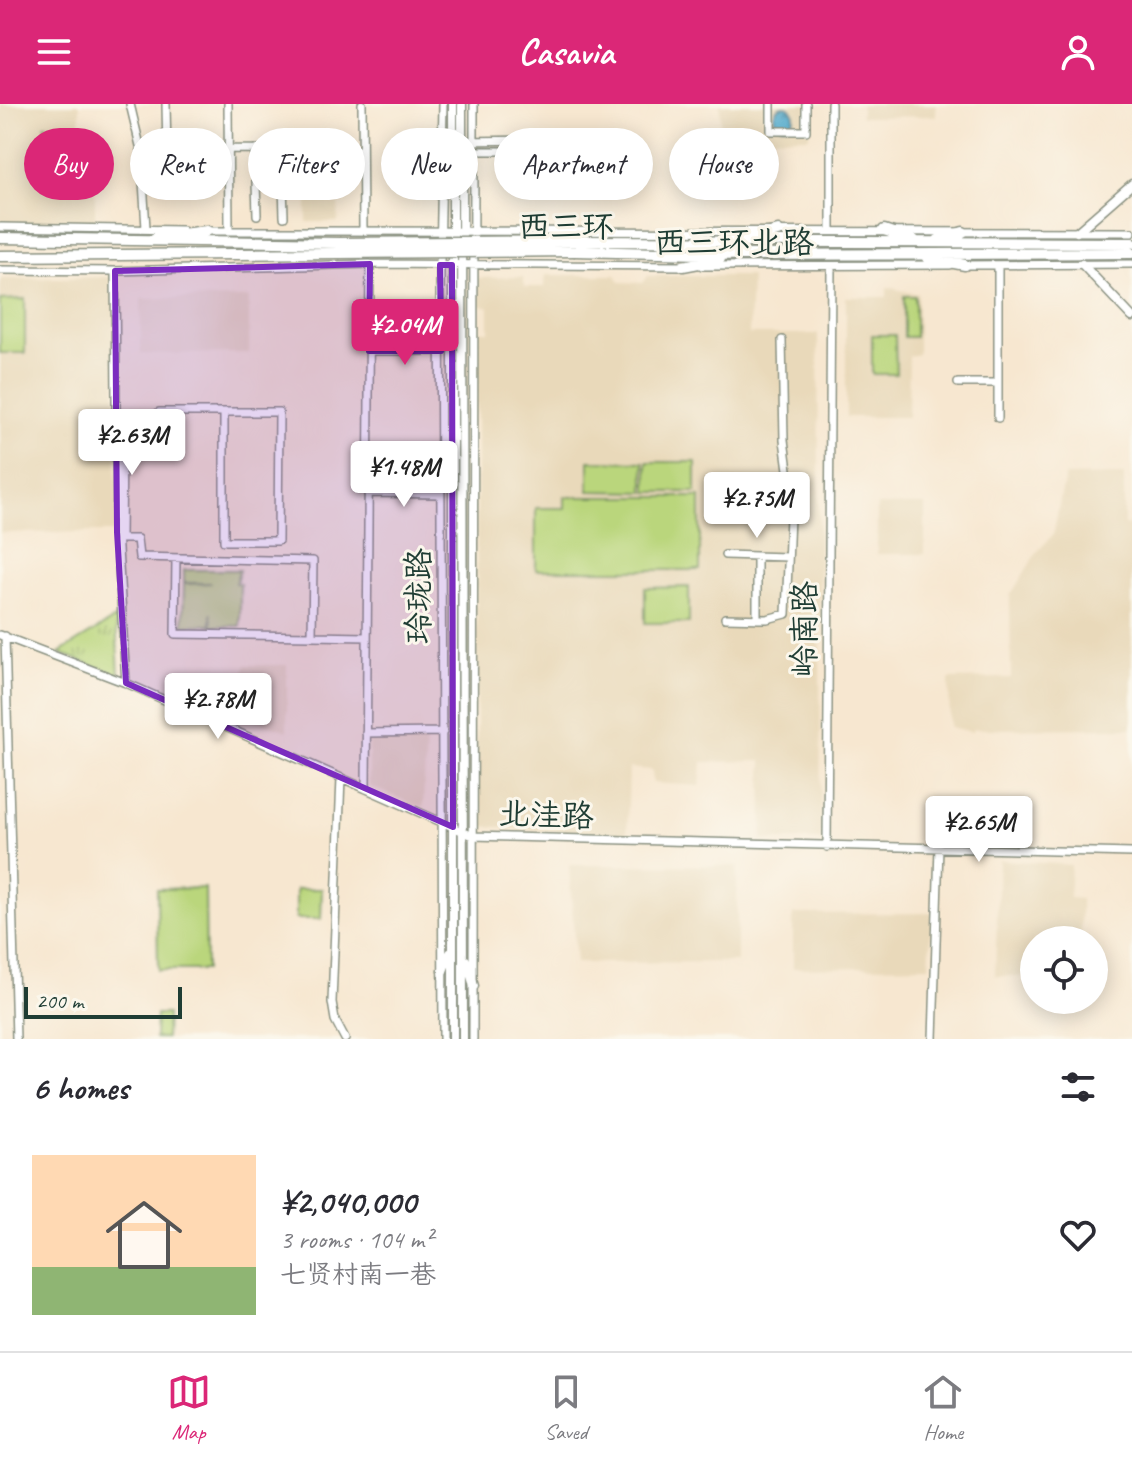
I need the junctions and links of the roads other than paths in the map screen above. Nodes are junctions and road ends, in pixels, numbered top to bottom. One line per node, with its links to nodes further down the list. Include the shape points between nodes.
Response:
1 (130, 104): 29 (street, via 141,150)
2 (166, 104): 12 (street)
3 (228, 104): 13 (street)
4 (362, 104): 14 (street)
5 (443, 104): 30 (street, 玲珑路)
6 (453, 104): 30 (main road)
7 (462, 104): 15 (main road)
8 (474, 104): 16 (street, 玲珑路)
9 (771, 104): 10 (street, via 771,131 806,131)
10 (806, 104)
11 (831, 104): 40 (street)
12 (166, 128)
13 (229, 128)
14 (362, 128)
15 (462, 128)
16 (474, 128)
17 (478, 141): 18 (street, via 612,139 612,151)
18 (478, 151)
19 (1132, 184): 42 (main road)
20 (229, 200): 38 (street)
21 (257, 200): 26 (street)
22 (284, 200): 27 (street)
23 (363, 200): 32 (street)
24 (455, 200): 30 (main road)
25 (475, 200): 31 (street, 玲珑路)
26 (257, 215)
27 (284, 217)
28 (0, 227): 29 (street, 西三环北路)
29 (146, 228): 37 (street, 西三环北路)
30 (452, 229): 31 (street, 西三环北路); 33 (street, 西三环北路); 50 (street, 玲珑路); 51 (main road, 玲珑路)
31 (475, 229): 34 (street, 西三环北路); 52 (street, 玲珑路)
32 (363, 230): 33 (street, 西三环北路); 38 (street, 西三环北路)
33 (385, 230): 61 (street)
34 (509, 230): 35 (street, 西三环北路); 52 (street, via 499,245)
35 (520, 230): 39 (street, 西三环北路); 64 (street)
36 (884, 230): 40 (street, 西三环北路); 41 (street, 西三环北路); 47 (highway)
37 (207, 231): 38 (street, 西三环北路); 46 (highway)
38 (229, 231)
39 (778, 231): 40 (street, 西三环北路); 49 (highway)
40 (831, 231)
41 (963, 232): 42 (street, 西三环北路); 47 (highway)
42 (1077, 232): 43 (street, 西三环北路)
43 (1132, 232)
44 (0, 238): 45 (highway, 西三环)
45 (66, 241): 46 (highway, 西三环); 55 (highway)
46 (111, 242): 54 (highway, 西三环)
47 (925, 243): 49 (highway, 西三环); 58 (highway, 西三环)
48 (1132, 243): 58 (highway, 西三环)
49 (722, 244): 53 (highway, 西三环)
50 (441, 246): 51 (street); 62 (street, via 409,247); 67 (street, 玲珑路)
51 (457, 246): 52 (street); 68 (main road, 玲珑路)
52 (475, 246): 63 (street, 玲珑路)
53 (575, 246): 54 (highway, 西三环, bridge); 59 (highway, 西三环)
54 (339, 248): 55 (highway, 西三环, via 67,255)
55 (0, 251)
56 (1132, 253): 58 (highway, 西三环)
57 (902, 254): 58 (highway, 西三环); 59 (highway, 西三环); 69 (highway)
58 (995, 254): 65 (street, 西三环北路); 69 (street, 西三环北路); 79 (street)
59 (743, 255): 70 (highway)
60 (370, 264): 61 (street, 西三环北路); 73 (street, 西三环北路); 76 (street)
61 (385, 264): 62 (street, 西三环北路)
62 (397, 264): 67 (street, 西三环北路)
63 (474, 264): 64 (street, 西三环北路); 68 (street, 西三环北路); 100 (street, 玲珑路)
64 (520, 264): 70 (street, 西三环北路)
65 (1082, 264): 66 (street, 西三环北路); 74 (main road)
66 (1132, 264)
67 (440, 265): 68 (street, 西三环北路); 77 (street, 玲珑路)
68 (457, 265): 99 (main road, 玲珑路)
69 (965, 265): 71 (street, 西三环北路)
70 (683, 266): 71 (street, 西三环北路)
71 (831, 267): 101 (street, 岭南路)
72 (0, 270): 73 (street, 西三环北路)
73 (115, 271): 93 (street, via 117,532)
74 (1132, 317)
75 (782, 340): 86 (street, via 791,492)
76 (369, 351): 77 (street); 82 (street)
77 (441, 351): 83 (street, 玲珑路)
78 (958, 383): 79 (street)
79 (997, 383): 81 (street)
80 (224, 413): 80 (street, via 279,412 278,541 224,541); 87 (street, via 159,412 141,439 122,443 121,539 137,539 139,557)
81 (998, 418)
82 (368, 493): 83 (street); 92 (street)
83 (441, 494): 94 (street, 玲珑路)
84 (725, 555): 85 (street)
85 (757, 556): 86 (street); 89 (street)
86 (788, 557): 89 (street, via 786,614)
87 (176, 558): 91 (street, via 313,561); 91 (street, via 175,634)
88 (725, 618): 89 (street)
89 (757, 619)
90 (2, 635): 93 (street, 北洼路); 105 (street)
91 (312, 636): 92 (street)
92 (367, 637): 95 (street)
93 (126, 683): 96 (street, 北洼路)
94 (443, 732): 95 (street); 98 (street, 玲珑路)
95 (366, 733): 97 (street)
96 (341, 778): 97 (street, 北洼路); 111 (street, via 332,1002)
97 (366, 789): 98 (street, 北洼路)
98 (443, 823): 99 (street, 北洼路); 108 (street, 玲珑路)
99 (458, 829): 100 (street, 北洼路); 106 (main road, 玲珑路); 107 (main road, 玲珑路)
100 (473, 836): 101 (street, 北洼路); 109 (street, 玲珑路)
101 (827, 847): 102 (street, 北洼路)
102 (939, 847): 103 (street, 北洼路); 116 (street)
103 (1132, 853)
104 (0, 884): 105 (street)
105 (11, 884): 110 (street)
106 (453, 945): 108 (main road); 113 (main road, 玲珑路)
107 (463, 951): 109 (main road); 114 (main road, 玲珑路)
108 (443, 971): 112 (street, 玲珑路)
109 (474, 986): 115 (street, 玲珑路)
110 (16, 1039)
111 (345, 1039)
112 (443, 1039)
113 (453, 1039)
114 (463, 1039)
115 (473, 1039)
116 (933, 1039)

